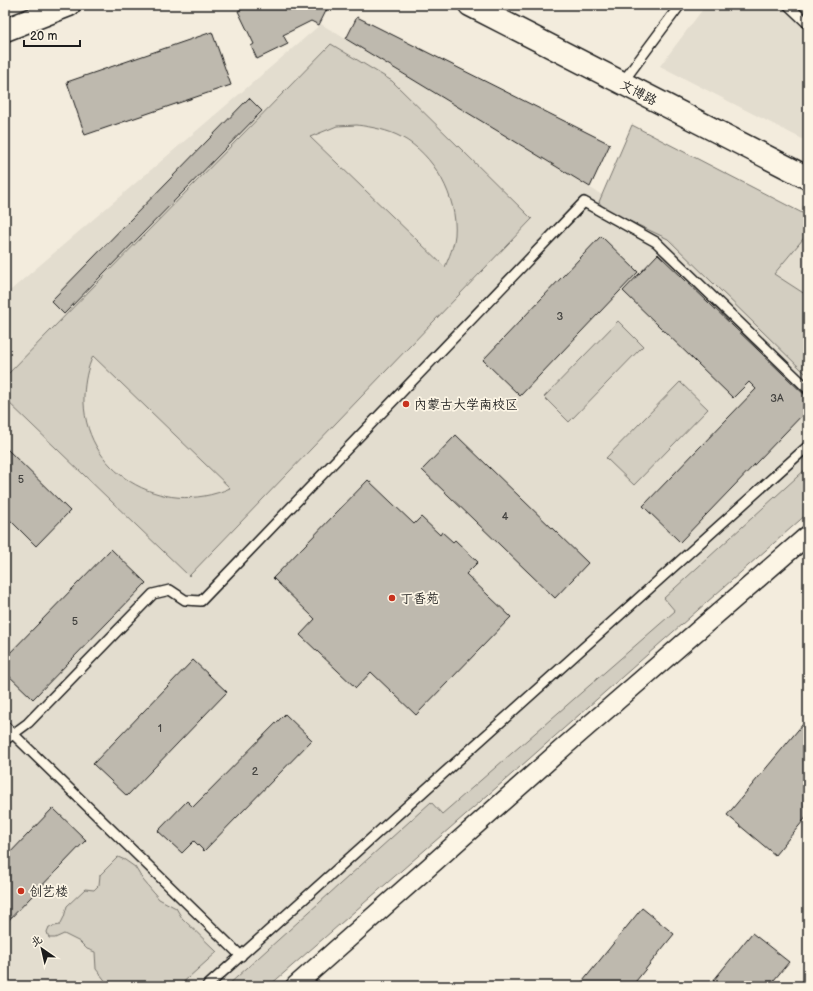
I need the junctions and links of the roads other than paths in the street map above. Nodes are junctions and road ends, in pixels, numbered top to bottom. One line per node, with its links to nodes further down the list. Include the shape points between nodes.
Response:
1 (68, 5): 6 (street)
2 (470, 5): 7 (street, 文博路)
3 (680, 5): 7 (lane)
4 (788, 5): 5 (lane)
5 (808, 24)
6 (5, 30)
7 (622, 83): 8 (street, 文博路)
8 (808, 178)
9 (808, 389): 13 (lane, via 656,242 584,202 201,601 185,600 170,590 154,594 28,723)
10 (808, 446): 15 (lane)
11 (808, 535): 17 (street)
12 (5, 726): 13 (lane)
13 (13, 734): 14 (lane); 15 (lane)
14 (5, 740)
15 (241, 956): 16 (lane)
16 (207, 986)
17 (295, 986)

